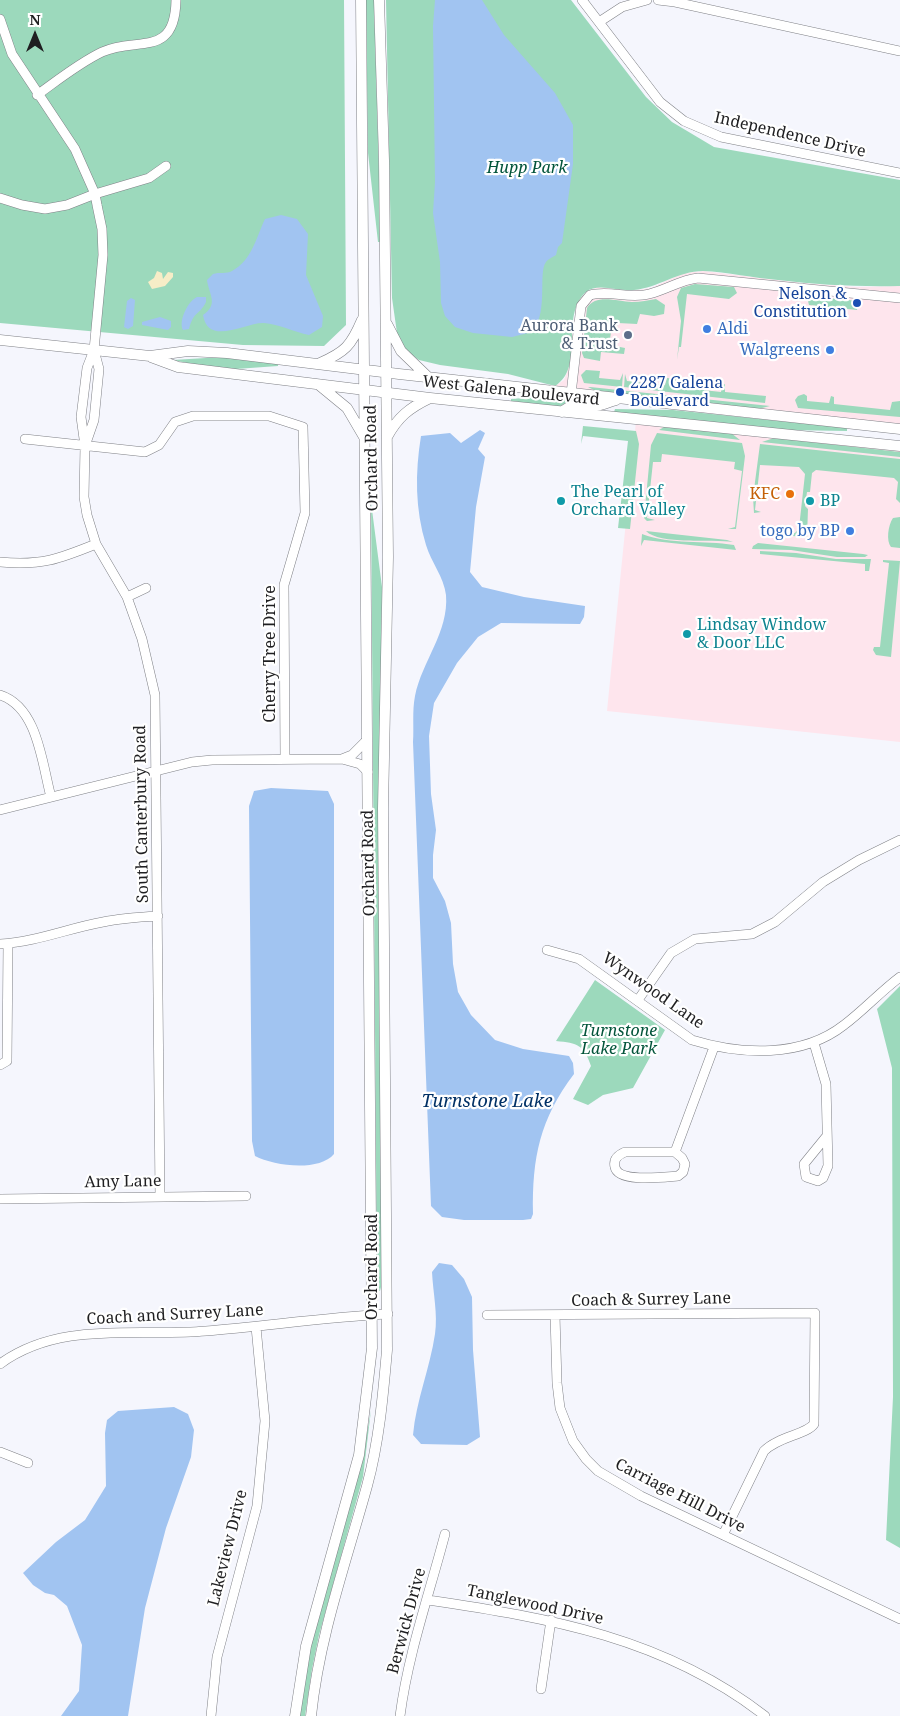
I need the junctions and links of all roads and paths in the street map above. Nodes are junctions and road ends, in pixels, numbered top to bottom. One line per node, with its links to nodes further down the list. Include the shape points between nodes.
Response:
1 (176, 0): 10 (street, via 171,29 155,42 110,48)
2 (361, 0): 16 (main road, Orchard Road)
3 (378, 0): 17 (main road, Orchard Road)
4 (582, 0): 8 (street, Independence Drive)
5 (647, 0): 8 (street, via 622,7)
6 (658, 0): 9 (street)
7 (0, 19): 10 (street, South Canterbury Road, via 12,54)
8 (599, 22): 12 (street, Independence Drive, via 660,102 684,121 721,137)
9 (900, 51)
10 (37, 95): 13 (street, South Canterbury Road, via 74,149)
11 (166, 166): 13 (street, via 149,178)
12 (900, 173)
13 (95, 194): 14 (street, via 45,209); 19 (street, South Canterbury Road, via 103,255)
14 (0, 198)
15 (900, 298): 28 (street, via 698,278 649,294 590,295 581,306)
16 (364, 315): 21 (main road, via 356,335 344,351); 22 (main road, Orchard Road)
17 (386, 320): 23 (main road, Orchard Road); 24 (main road, via 400,351)
18 (0, 340): 19 (main road, West Galena Boulevard)
19 (94, 350): 20 (main road, West Galena Boulevard); 36 (street, South Canterbury Road, via 87,368 81,417)
20 (150, 356): 21 (main road, West Galena Boulevard, via 188,351); 25 (main road, West Galena Boulevard, via 178,367)
21 (319, 364): 22 (main road, West Galena Boulevard)
22 (365, 369): 23 (main road, West Galena Boulevard); 26 (main road, Orchard Road)
23 (386, 372): 24 (main road, West Galena Boulevard); 27 (main road, Orchard Road)
24 (429, 378): 28 (main road, West Galena Boulevard)
25 (318, 384): 26 (main road, West Galena Boulevard); 35 (main road, via 347,408)
26 (365, 390): 27 (main road, West Galena Boulevard); 35 (main road, Orchard Road)
27 (386, 392): 29 (main road, West Galena Boulevard); 33 (main road, Orchard Road)
28 (571, 394): 30 (main road, West Galena Boulevard)
29 (430, 398): 31 (main road, West Galena Boulevard); 33 (main road, via 404,411)
30 (619, 399): 31 (main road, via 601,405 576,404); 32 (main road, West Galena Boulevard)
31 (562, 412): 37 (main road, West Galena Boulevard)
32 (900, 429)
33 (386, 438): 64 (main road, Orchard Road, via 388,558 383,808)
34 (25, 439): 36 (street, Cherry Tree Drive)
35 (365, 439): 43 (main road, Orchard Road)
36 (85, 446): 38 (street, South Canterbury Road, via 84,496); 44 (street, Cherry Tree Drive, via 145,452 159,445 176,422 192,416 269,416 303,427 305,513 284,585)
37 (900, 446)
38 (96, 544): 39 (street, via 53,561 27,564); 41 (street, South Canterbury Road)
39 (0, 562)
40 (146, 588): 41 (street)
41 (127, 597): 46 (street, South Canterbury Road, via 142,639 155,695)
42 (0, 695): 48 (street, via 14,702 28,718)
43 (367, 740): 45 (street, via 352,755); 47 (main road, Orchard Road)
44 (285, 759): 45 (street); 46 (street, via 212,760)
45 (342, 759): 47 (street, via 360,764)
46 (156, 770): 48 (street); 51 (street, South Canterbury Road)
47 (368, 772): 65 (main road, Orchard Road)
48 (50, 797): 49 (street)
49 (0, 810)
50 (900, 840): 55 (street, via 823,882 774,922 752,934 695,940 671,953)
51 (158, 916): 52 (street, via 102,922); 62 (street, South Canterbury Road)
52 (4, 944): 58 (street, via 7,1061)
53 (547, 950): 55 (street, Wynwood Lane, via 579,959)
54 (900, 977): 56 (street, Wynwood Lane, via 844,1026)
55 (638, 1000): 57 (street, Wynwood Lane, via 692,1040)
56 (814, 1043): 57 (street, Wynwood Lane, via 770,1051); 59 (street, via 826,1084)
57 (714, 1046): 60 (street)
58 (0, 1065)
59 (826, 1136): 59 (street, via 826,1173 818,1181 812,1180 806,1177 804,1164)
60 (675, 1152): 60 (street, via 625,1152 614,1162 615,1170 628,1177 678,1176 685,1164)
61 (246, 1196): 62 (street, Amy Lane)
62 (160, 1197): 63 (street, Amy Lane)
63 (0, 1199)
64 (388, 1314): 65 (street, Coach and Surrey Lane); 80 (main road, Orchard Road, via 380,1420 368,1484 322,1646)
65 (372, 1315): 68 (street, Coach and Surrey Lane, via 328,1317); 79 (main road, Orchard Road, via 368,1396 359,1455 306,1646)
66 (487, 1316): 67 (street, Coach & Surrey Lane)
67 (555, 1316): 73 (street, Carriage Hill Drive, via 558,1395 568,1432 579,1452 614,1482); 73 (street, Coach & Surrey Lane, via 815,1313 814,1424 808,1430 772,1443 764,1451)
68 (256, 1327): 69 (street, Coach and Surrey Lane, via 60,1337 26,1349); 78 (street, Lakeview Drive, via 265,1421 257,1506 217,1657)
69 (0, 1364)
70 (0, 1452): 71 (street)
71 (28, 1463)
72 (445, 1534): 74 (street, Berwick Drive)
73 (723, 1535): 75 (street, Carriage Hill Drive)
74 (428, 1600): 76 (street, Tanglewood Drive); 81 (street, Berwick Drive, via 414,1642)
75 (900, 1619)
76 (551, 1620): 77 (street); 82 (street, Tanglewood Drive, via 622,1640 682,1663 740,1696)
77 (540, 1690)
78 (211, 1716)
79 (295, 1716)
80 (311, 1716)
81 (400, 1716)
82 (765, 1716)

